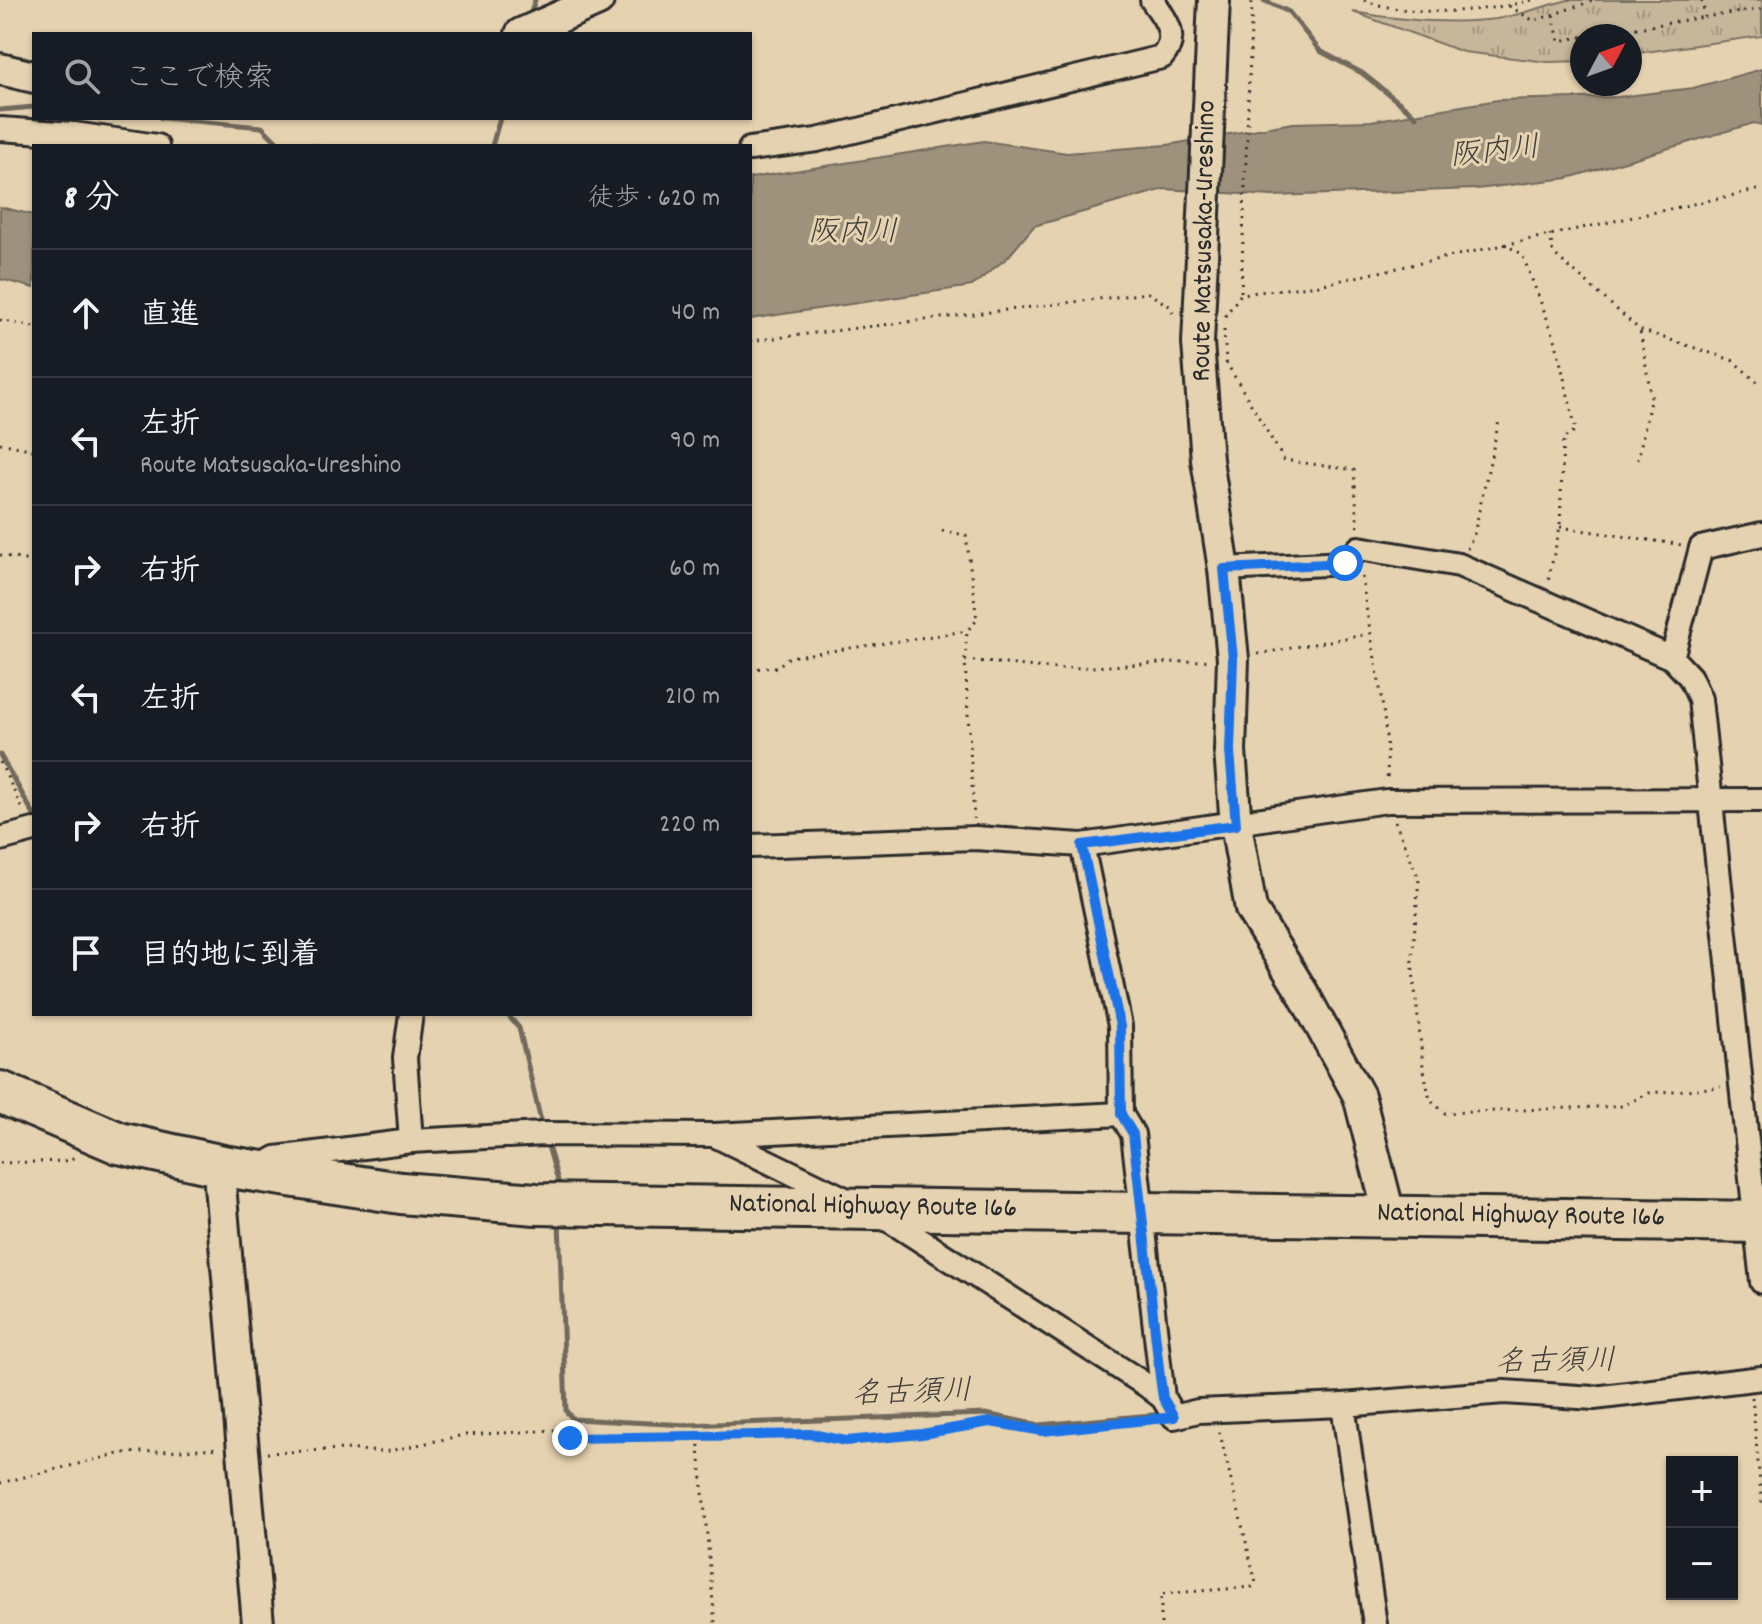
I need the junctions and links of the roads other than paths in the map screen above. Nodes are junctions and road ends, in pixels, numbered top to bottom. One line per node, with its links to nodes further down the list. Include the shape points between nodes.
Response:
1 (598, 0): 4 (main road)
2 (1152, 0): 9 (street, via 1171,34 1162,57 817,140)
3 (1214, 0): 11 (main road, Route Matsusaka-Ureshino, via 1198,343 1207,460)
4 (530, 30)
5 (0, 69): 6 (main road)
6 (32, 77)
7 (0, 129): 8 (street)
8 (143, 144)
9 (752, 149)
10 (1762, 534): 12 (street, via 1701,548)
11 (1224, 569): 12 (street, via 1345,563 1359,548 1459,565); 16 (main road, Route Matsusaka-Ureshino, via 1233,659 1230,751)
12 (1672, 658): 13 (street, via 1690,677 1700,699)
13 (1710, 800): 14 (street); 16 (street, via 1387,801); 29 (street)
14 (1762, 800)
15 (30, 822): 17 (street)
16 (1236, 825): 18 (street); 28 (main road, Route Matsusaka-Ureshino, via 1251,909 1359,1096)
17 (0, 839)
18 (1082, 845): 19 (street, via 975,838); 22 (street, via 1120,1026)
19 (752, 846)
20 (411, 1016): 24 (street, via 405,1058)
21 (0, 1092): 25 (highway, National Highway Route 166, via 119,1143)
22 (1121, 1114): 23 (street); 27 (street, via 1133,1134)
23 (714, 1135): 24 (street, via 544,1134); 26 (street)
24 (411, 1141): 25 (street, via 276,1158)
25 (238, 1168): 26 (highway, National Highway Route 166, via 401,1193 536,1204); 34 (main road, via 220,1185)
26 (865, 1206): 27 (highway, National Highway Route 166); 33 (street)
27 (1145, 1214): 28 (highway, National Highway Route 166); 33 (street)
28 (1389, 1214): 29 (highway, National Highway Route 166)
29 (1760, 1222): 30 (street)
30 (1762, 1282)
31 (1756, 1378): 32 (street, via 1594,1398 1504,1392)
32 (1343, 1405): 33 (street, via 1214,1411); 35 (street)
33 (1168, 1407)
34 (258, 1624)
35 (1375, 1624)

